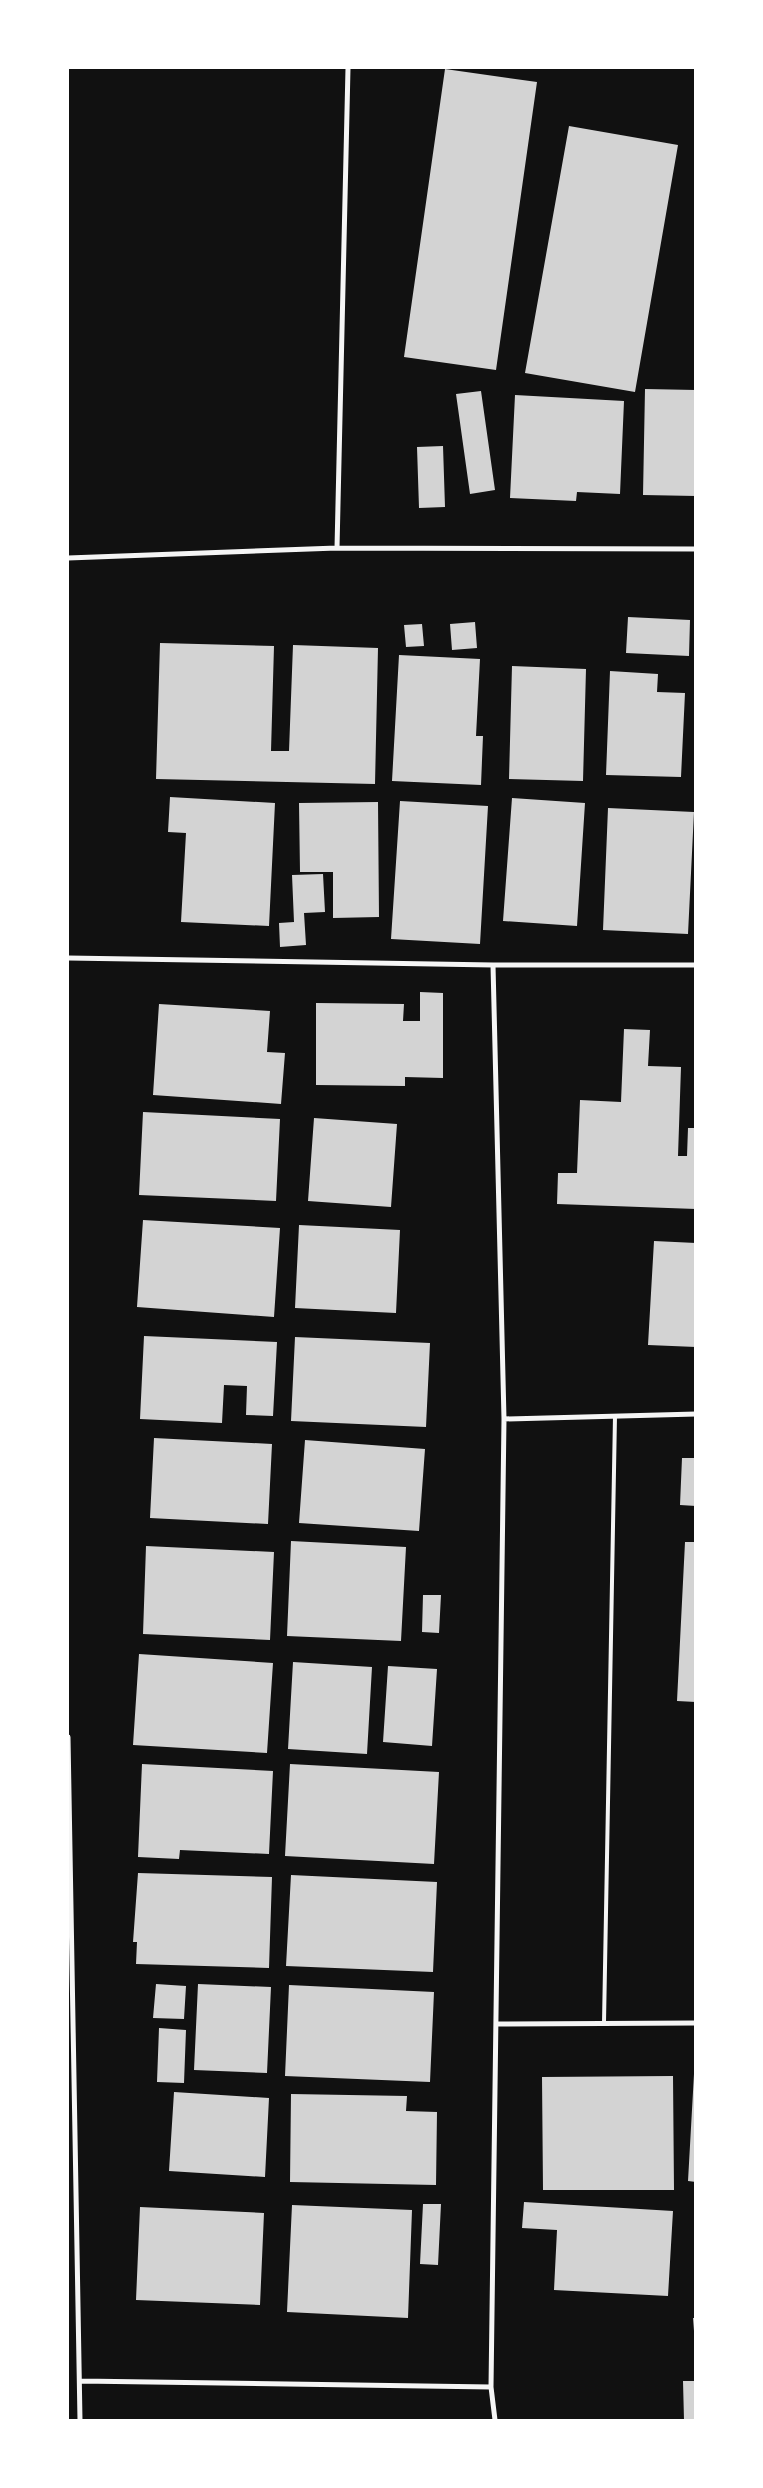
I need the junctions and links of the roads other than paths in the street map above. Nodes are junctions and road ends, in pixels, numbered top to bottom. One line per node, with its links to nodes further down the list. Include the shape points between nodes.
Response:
1 (348, 68): 2 (street)
2 (337, 548): 3 (street); 4 (street)
3 (696, 549)
4 (68, 558)
5 (68, 958): 6 (street)
6 (493, 965): 7 (street); 10 (street)
7 (696, 965)
8 (696, 1414): 9 (street)
9 (615, 1416): 10 (street); 13 (lane)
10 (504, 1419): 15 (street)
11 (68, 1736): 12 (street)
12 (70, 1959): 16 (street)
13 (604, 2023): 14 (street); 15 (street)
14 (696, 2023)
15 (496, 2024): 17 (street)
16 (80, 2381): 17 (street); 18 (street)
17 (491, 2388): 19 (street)
18 (80, 2420)
19 (496, 2420)

